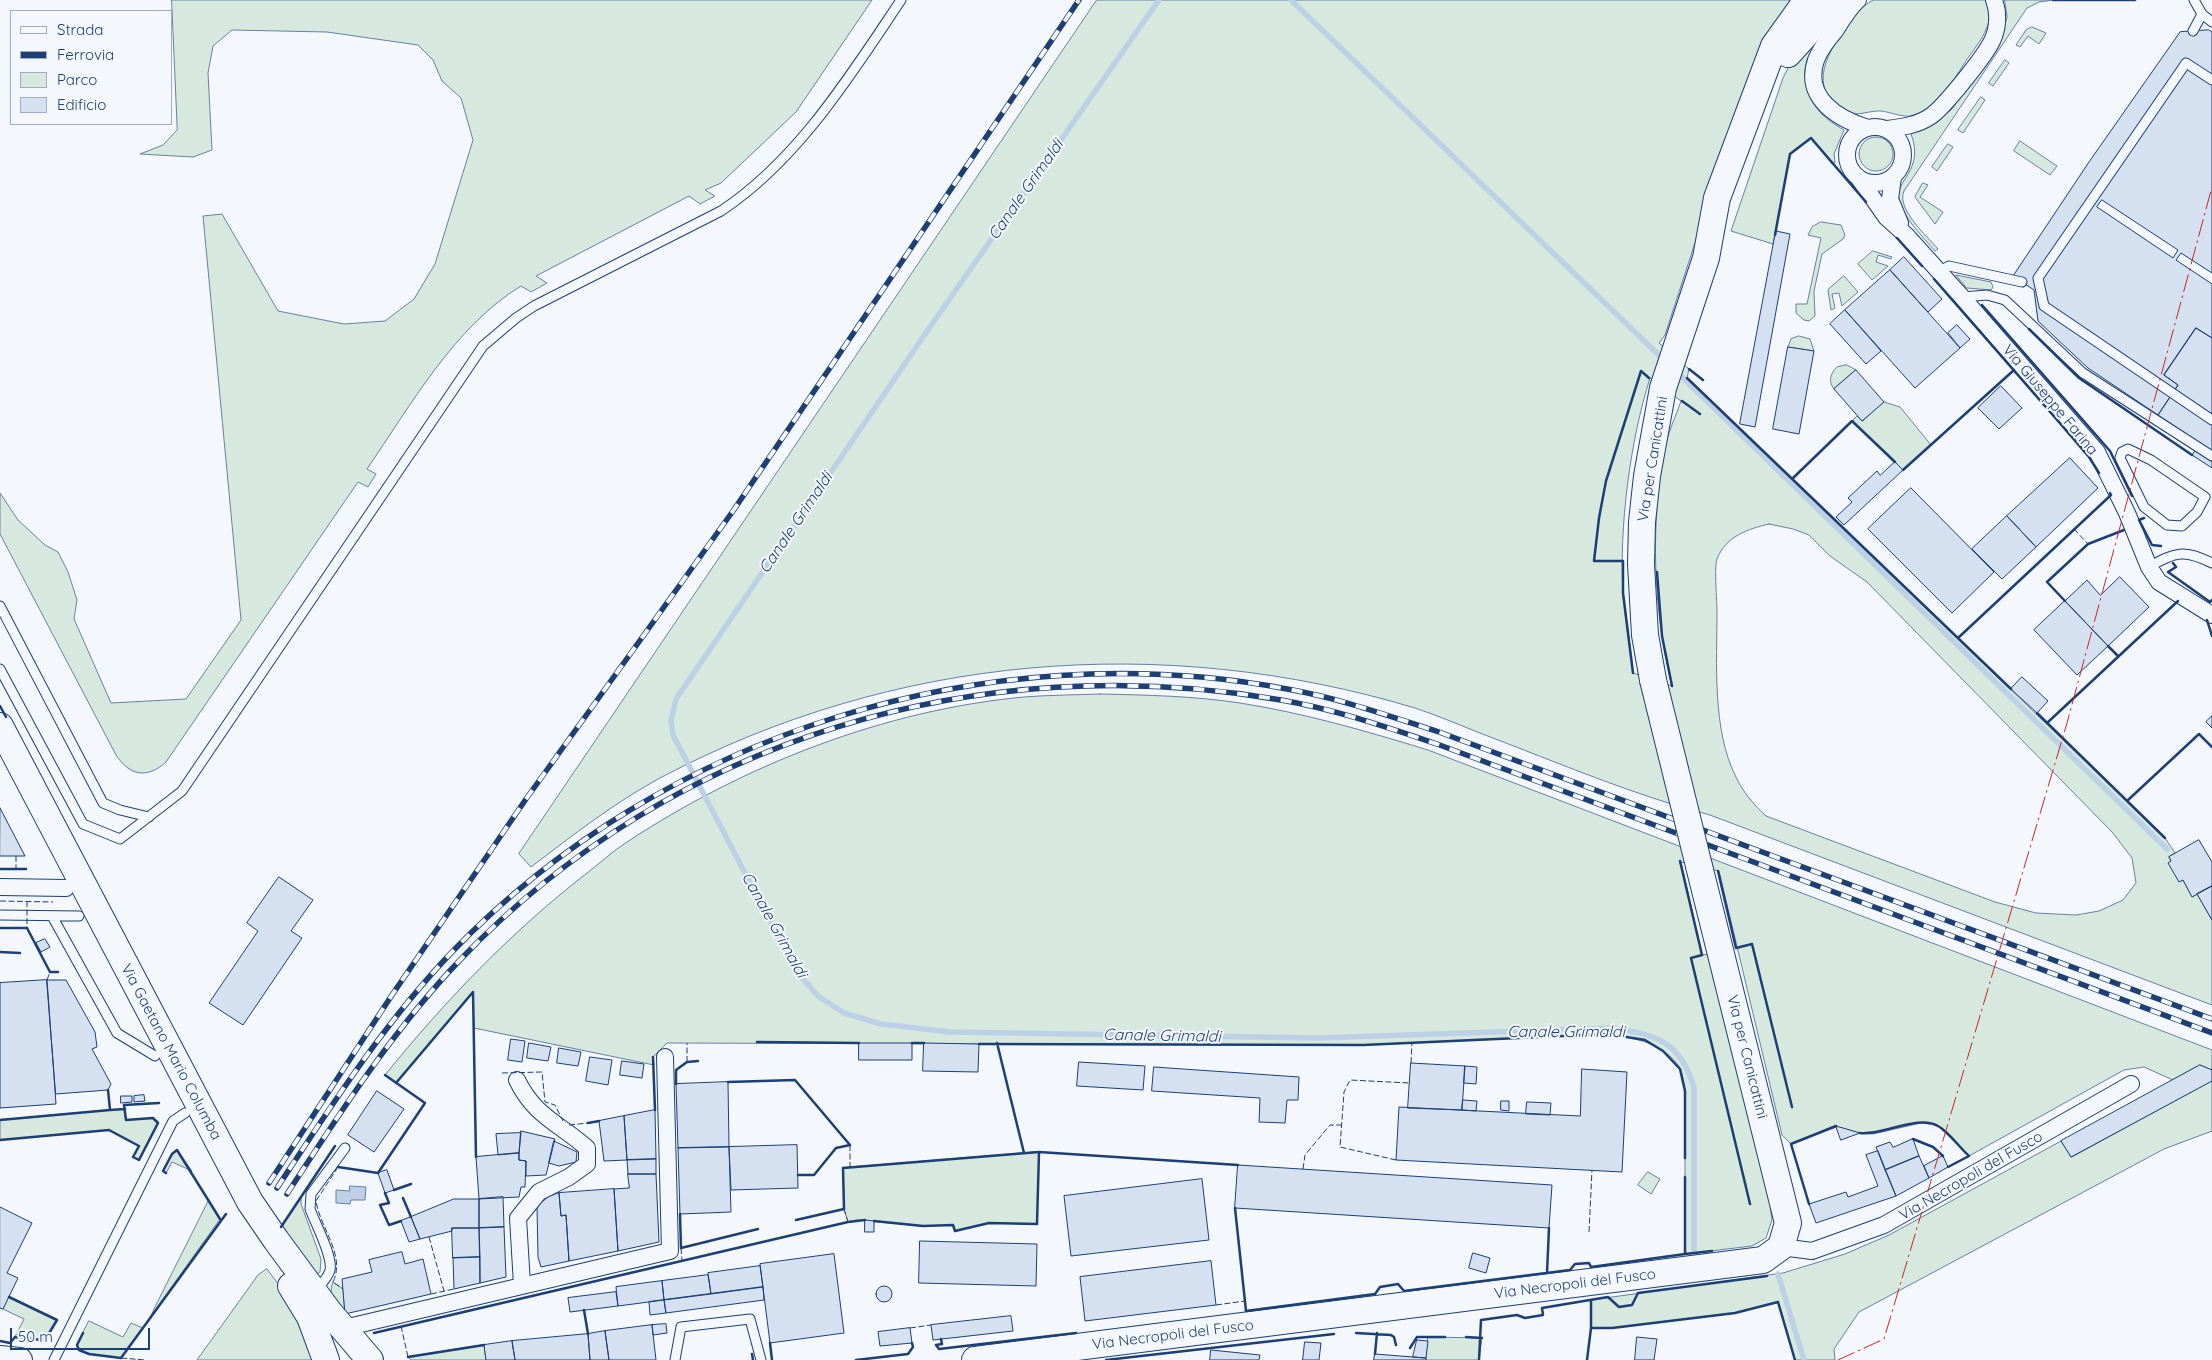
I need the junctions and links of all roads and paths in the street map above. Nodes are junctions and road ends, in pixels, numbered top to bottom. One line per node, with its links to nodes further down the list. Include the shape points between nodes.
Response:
1 (901, 0): 32 (lane, via 821,114 741,197 721,211 534,306 483,346 182,791)
2 (1807, 0): 17 (main road, via 1774,46 1717,198)
3 (1837, 0): 17 (main road, via 1789,52 1781,67 1733,203)
4 (1858, 0): 12 (street, via 1816,60 1814,75 1824,105 1844,120)
5 (1994, 0): 13 (street, via 1998,19 1992,41 1944,106 1913,125)
6 (2194, 0): 8 (lane)
7 (2212, 13): 8 (lane)
8 (2202, 14): 9 (lane); 10 (lane)
9 (2212, 22)
10 (2193, 31)
11 (2212, 80): 21 (lane, via 2186,63 2038,278 2044,306)
12 (1868, 128): 13 (street); 14 (street, via 1860,131 1849,145 1848,162)
13 (1887, 129): 15 (street, via 1901,142 1903,151 1903,161)
14 (1858, 177): 15 (street, via 1876,183); 16 (street, via 1886,217)
15 (1893, 177): 16 (street, via 1890,198)
16 (1907, 236): 18 (street, Via Giuseppe Farina)
17 (1706, 258): 44 (main road, Via per Canicattini, bridge, via 1664,388 1647,476 1641,564 1645,635 1652,680 1788,1223)
18 (1938, 272): 19 (lane, via 1949,266); 20 (street, Via Giuseppe Farina)
19 (2022, 282)
20 (1962, 297): 22 (lane, via 1987,295 2005,300 2083,373); 24 (street, Via Giuseppe Farina, via 2097,452)
21 (2212, 420)
22 (2212, 456)
23 (2144, 507): 23 (lane, via 2167,525 2182,526 2197,512 2205,497 2151,460 2128,449 2120,458); 24 (lane)
24 (2128, 512): 26 (street, Via Giuseppe Farina)
25 (2212, 563): 26 (lane, via 2196,555 2179,553)
26 (2149, 568): 28 (street, Via Giuseppe Farina, via 2159,582)
27 (0, 606): 32 (lane, via 103,803)
28 (2212, 615)
29 (0, 669): 32 (lane, via 82,824 120,838)
30 (0, 726): 46 (main road, Via Gaetano Mario Columba, via 250,1202)
31 (0, 764): 34 (main road, Via Gaetano Mario Columba)
32 (150, 817)
33 (0, 887): 34 (street)
34 (66, 888): 37 (main road, Via Gaetano Mario Columba)
35 (0, 915): 36 (lane)
36 (52, 916): 37 (lane); 38 (lane, via 117,1033)
37 (80, 916): 38 (main road, Via Gaetano Mario Columba)
38 (154, 1056): 42 (main road, Via Gaetano Mario Columba)
39 (665, 1057): 45 (street, via 670,1251)
40 (517, 1080): 45 (street, via 534,1107 587,1148 587,1164 570,1178 539,1192 518,1218)
41 (2131, 1084): 44 (street, Via Necropoli del Fusco, via 1884,1225 1812,1251)
42 (185, 1113): 50 (lane, via 173,1122); 51 (main road, Via Gaetano Mario Columba, via 237,1212 300,1298)
43 (344, 1148): 46 (lane, via 311,1194 310,1209 330,1260 325,1280)
44 (1781, 1247): 56 (main road, Via Necropoli del Fusco, via 1763,1260)
45 (522, 1285): 47 (street)
46 (314, 1292): 47 (main road, Via Gaetano Mario Columba)
47 (344, 1328): 53 (main road, Via Gaetano Mario Columba)
48 (0, 1358): 49 (main road)
49 (20, 1360)
50 (54, 1360)
51 (326, 1360)
52 (341, 1360): 53 (main road, via 355,1355)
53 (370, 1360)
54 (675, 1360): 55 (lane, via 682,1327 750,1319)
55 (761, 1360)
56 (975, 1360)

